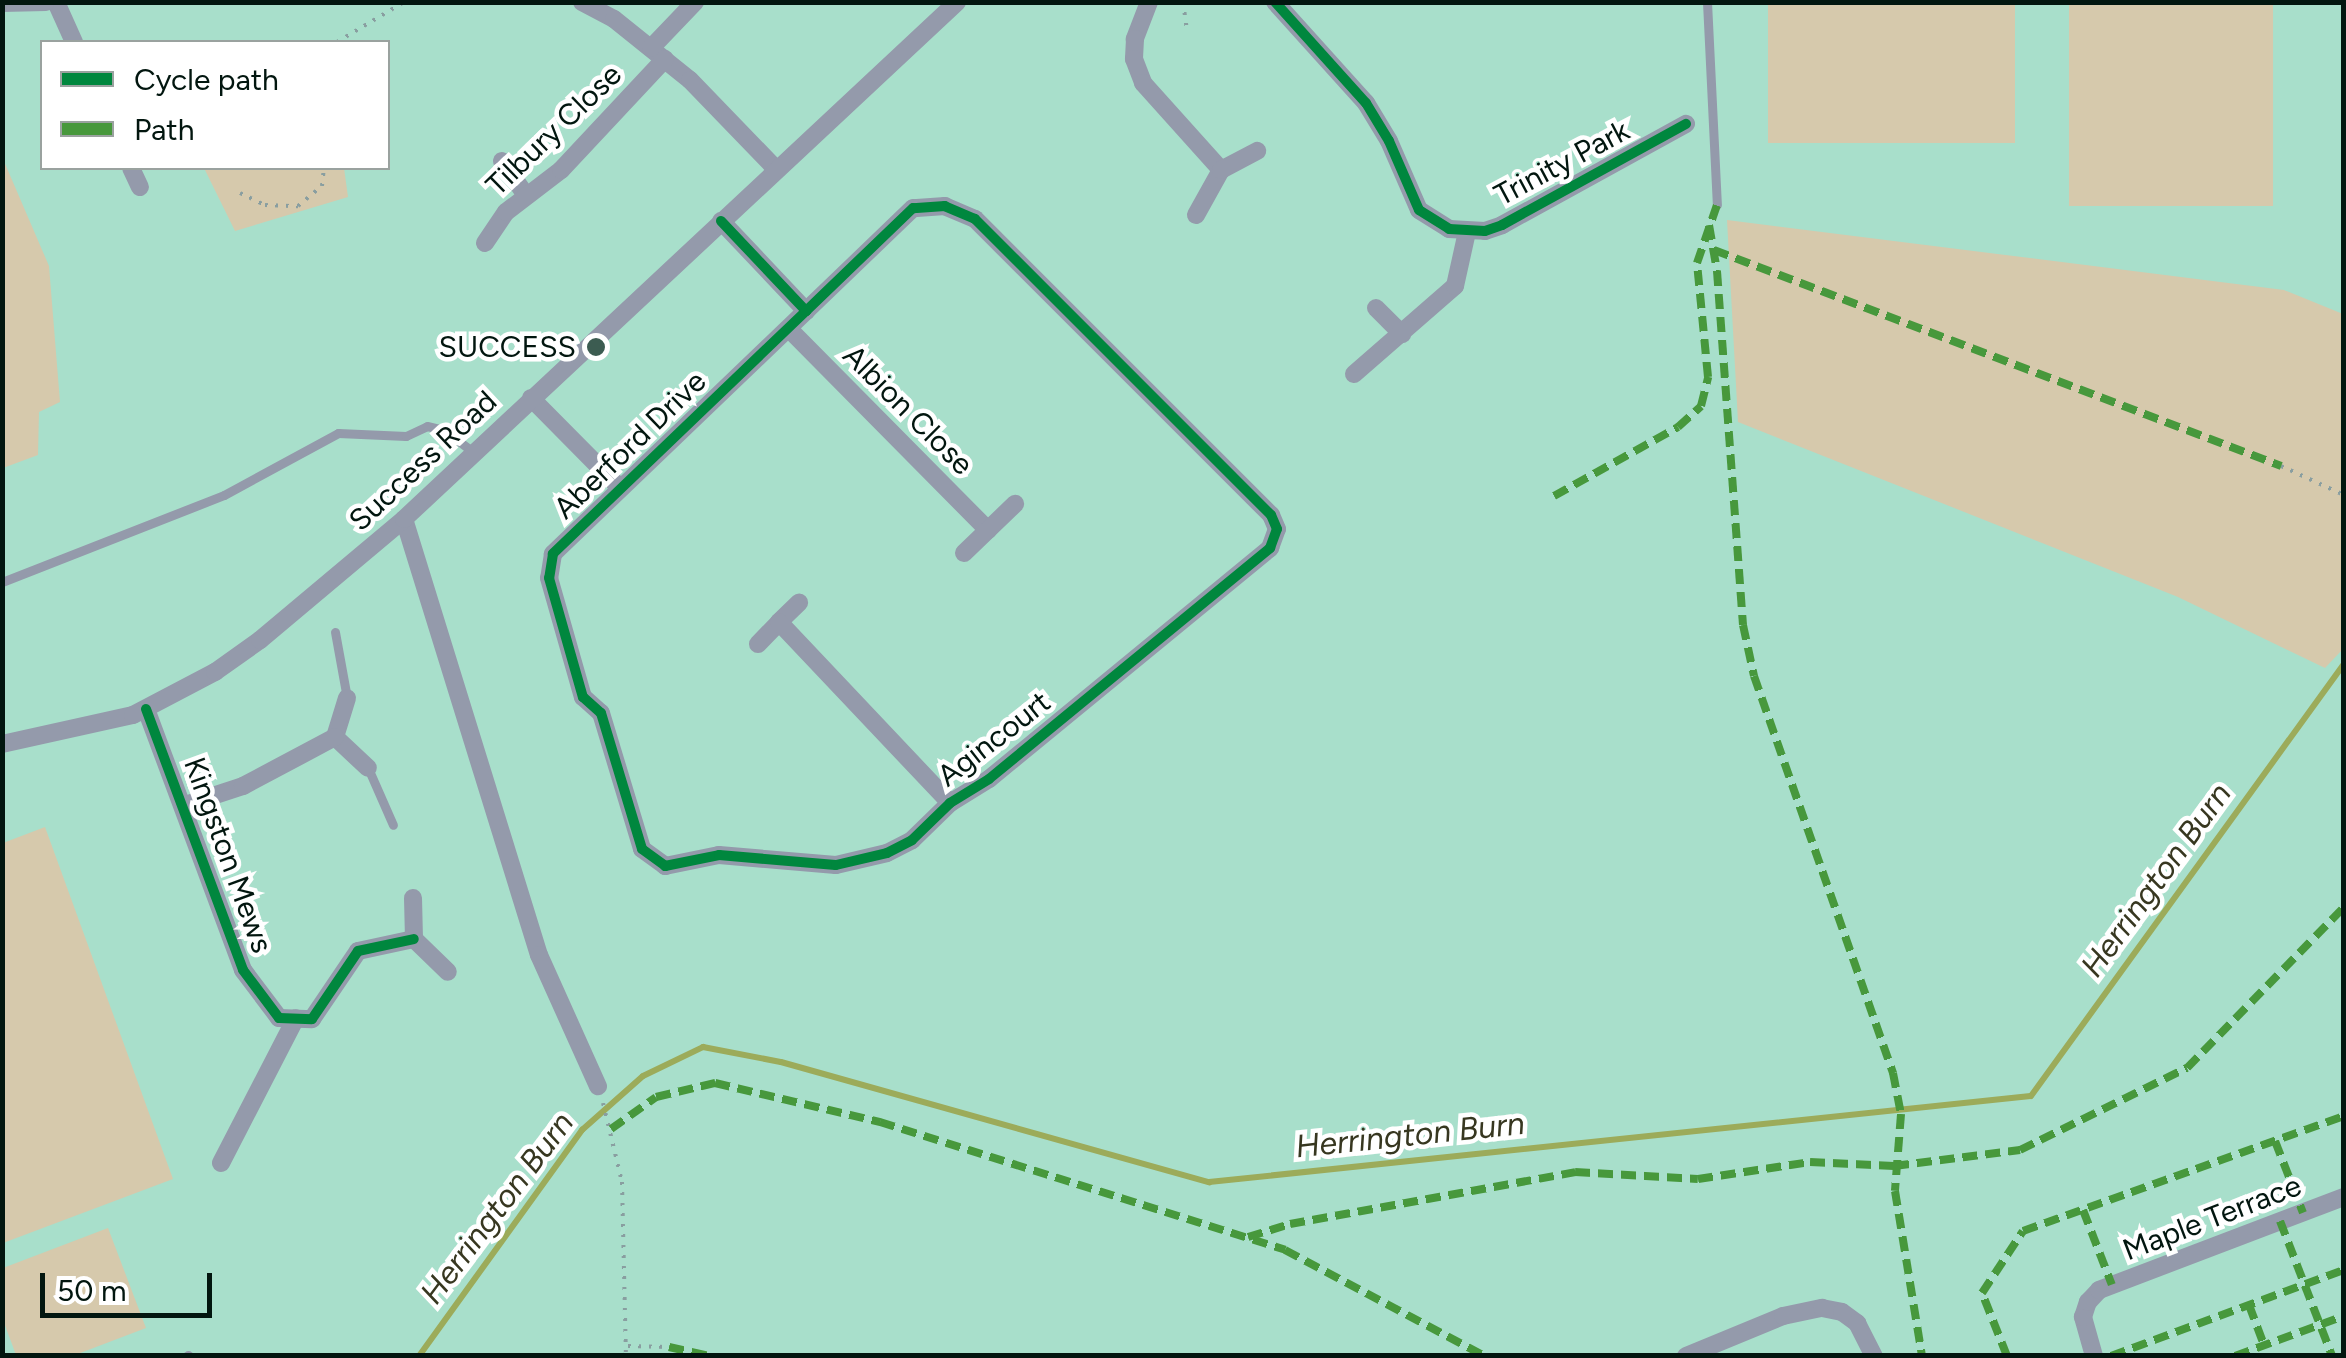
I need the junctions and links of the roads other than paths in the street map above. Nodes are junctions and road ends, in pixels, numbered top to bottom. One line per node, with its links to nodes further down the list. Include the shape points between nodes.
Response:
1 (46, 2): 9 (street)
2 (56, 2): 10 (street)
3 (582, 2): 11 (street)
4 (695, 2): 11 (street, Tilbury Close, via 678,15)
5 (957, 2): 15 (street, Success Road)
6 (1149, 2): 17 (street, via 1135,39 1143,83)
7 (1276, 2): 23 (street, Trinity Park, via 1366,103 1419,210)
8 (1707, 2): 20 (lane)
9 (2, 3)
10 (73, 40)
11 (658, 54): 15 (street); 19 (street, Tilbury Close, via 560,170)
12 (1686, 124): 23 (street, Trinity Park, via 1502,225)
13 (1257, 151): 17 (street)
14 (502, 161): 19 (street)
15 (776, 169): 22 (street, Success Road)
16 (132, 170): 18 (street)
17 (1221, 170): 21 (street)
18 (140, 187)
19 (525, 194): 24 (street, Tilbury Close)
20 (1717, 205)
21 (1196, 215)
22 (721, 221): 26 (street); 30 (street, Success Road)
23 (1467, 232): 28 (street, Trinity Park, via 1454,286)
24 (485, 243)
25 (1376, 308): 28 (street)
26 (806, 311): 27 (street, Aberford Drive); 36 (street, Aberford Drive, via 913,208 945,206 975,219 1271,515 1277,529)
27 (789, 329): 32 (street, Aberford Drive); 35 (street, Albion Close)
28 (1402, 334): 29 (street, Trinity Park)
29 (1354, 374)
30 (531, 398): 31 (street, Success Road); 32 (street)
31 (474, 453): 34 (street, Success Road); 38 (lane, via 427,426 406,436 338,433 224,495)
32 (619, 487): 51 (street, Aberford Drive, via 552,554 549,578 583,697 601,712 642,849)
33 (1015, 504): 35 (street)
34 (404, 520): 44 (street, Success Road, via 260,640); 56 (street, via 539,955)
35 (988, 530): 37 (street)
36 (1270, 548): 48 (street, Agincourt)
37 (964, 554)
38 (2, 582)
39 (799, 603): 40 (street)
40 (780, 622): 42 (street); 48 (street, Agincourt)
41 (334, 632): 43 (lane)
42 (758, 644)
43 (347, 698): 45 (street)
44 (146, 709): 46 (street, Success Road); 49 (street, Kingston Mews)
45 (335, 737): 47 (street); 49 (street, Kingston Mews, via 244,786)
46 (2, 744)
47 (368, 768): 50 (lane)
48 (950, 804): 51 (street, Agincourt, via 912,840 836,866 718,855 665,866)
49 (185, 806): 55 (street, Kingston Mews, via 243,970 279,1018)
50 (393, 825)
51 (652, 860)
52 (413, 898): 53 (street)
53 (414, 939): 54 (street); 55 (street, via 358,951 312,1018)
54 (448, 972)
55 (296, 1018): 57 (street)
56 (598, 1086)
57 (222, 1162)
58 (2344, 1197): 61 (street, Maple Terrace, via 2099,1290 2083,1317)
59 (1686, 1356): 60 (street, via 1783,1316 1822,1308 1857,1323)
60 (1874, 1356)
61 (2094, 1356)

